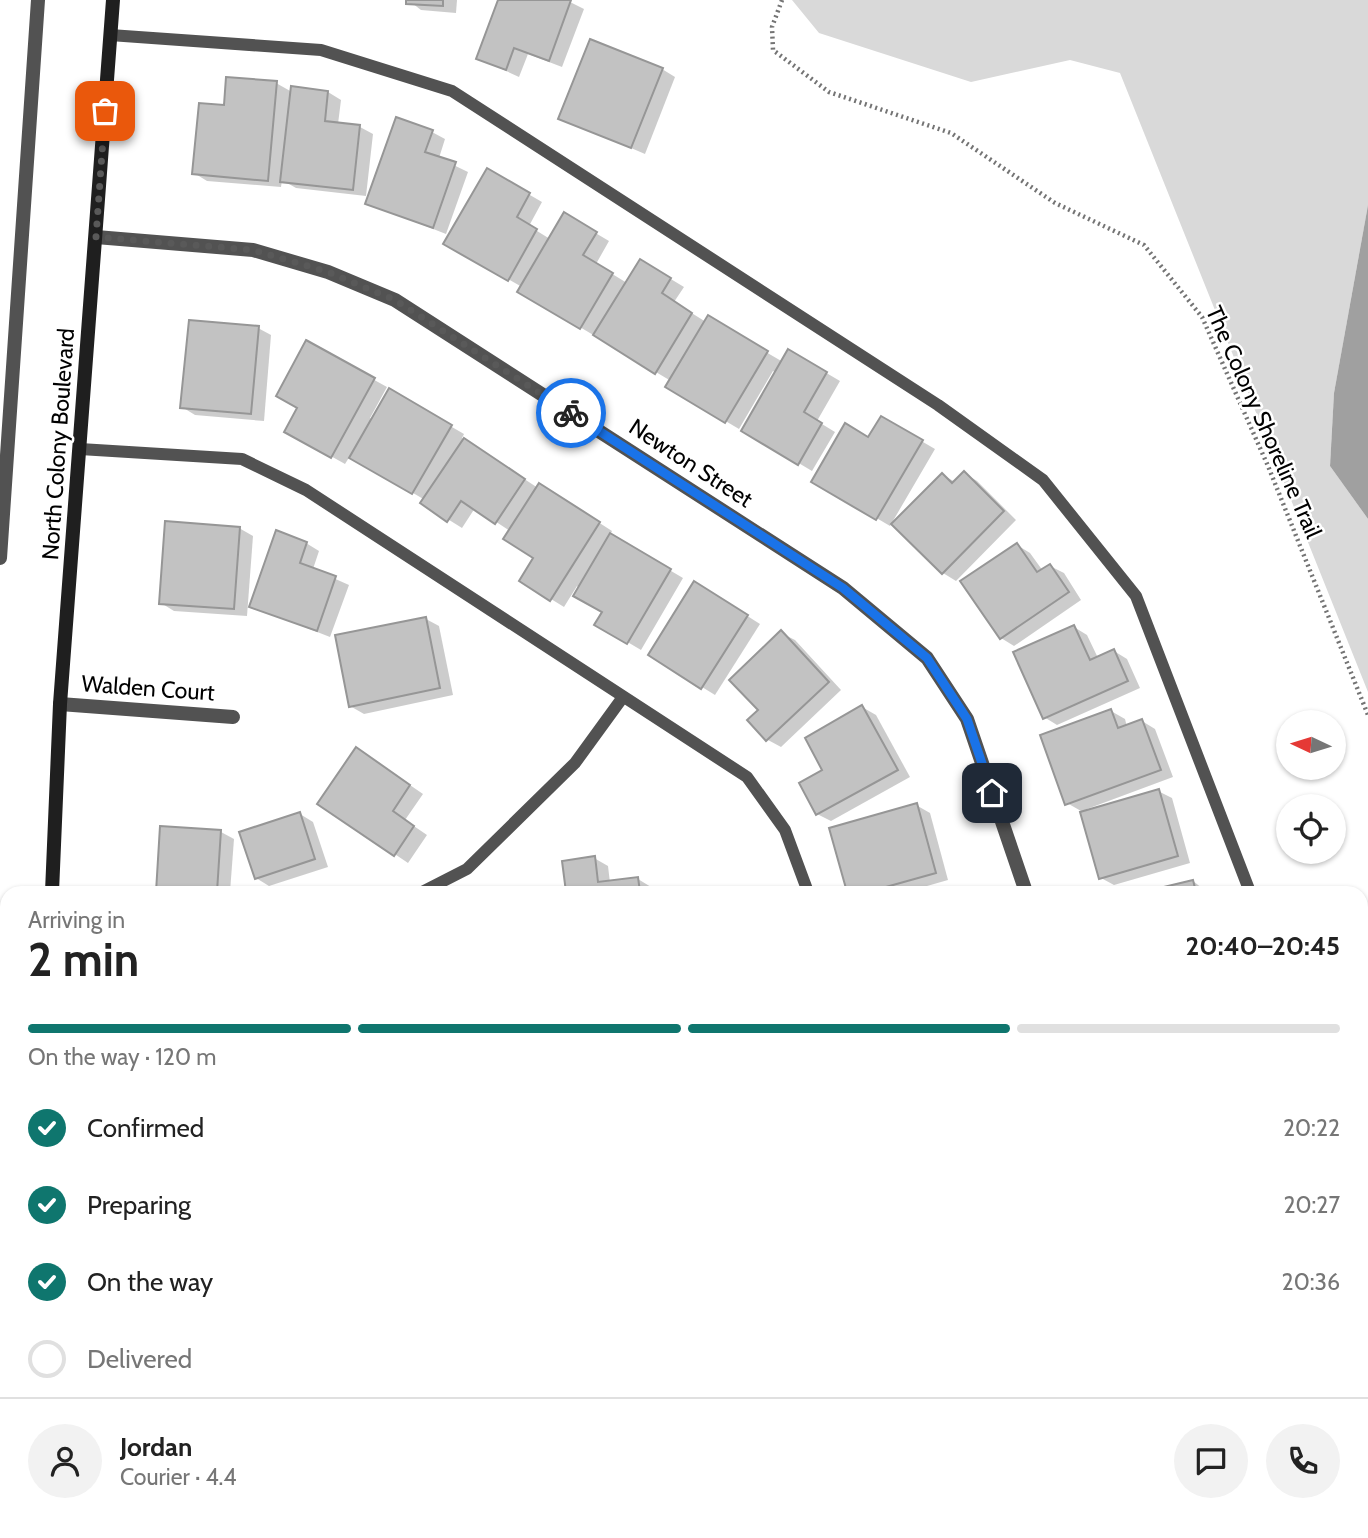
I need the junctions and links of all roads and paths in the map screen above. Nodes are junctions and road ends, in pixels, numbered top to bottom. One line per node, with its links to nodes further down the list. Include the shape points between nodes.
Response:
1 (38, 0): 7 (street)
2 (113, 0): 4 (main road, North Colony Boulevard)
3 (782, 0): 10 (path, The Colony Shoreline Trail, via 772,27 773,50 829,92 951,133 1055,203 1144,245 1202,317 1268,466)
4 (110, 35): 5 (main road, North Colony Boulevard); 16 (lane, via 321,50 452,91 938,405 1043,480 1136,596)
5 (96, 237): 6 (main road, North Colony Boulevard); 15 (street, Newton Street, via 253,250 328,272 395,300 843,588 927,658 967,719)
6 (80, 449): 8 (lane, via 242,459 306,490); 9 (main road, North Colony Boulevard)
7 (0, 558)
8 (624, 697): 13 (lane, via 575,763 467,869); 14 (lane, via 747,777 785,830)
9 (61, 704): 11 (street, Walden Court); 12 (main road, North Colony Boulevard)
10 (1368, 715)
11 (233, 717)
12 (52, 886)
13 (434, 886)
14 (806, 886)
15 (1024, 886)
16 (1248, 886)

